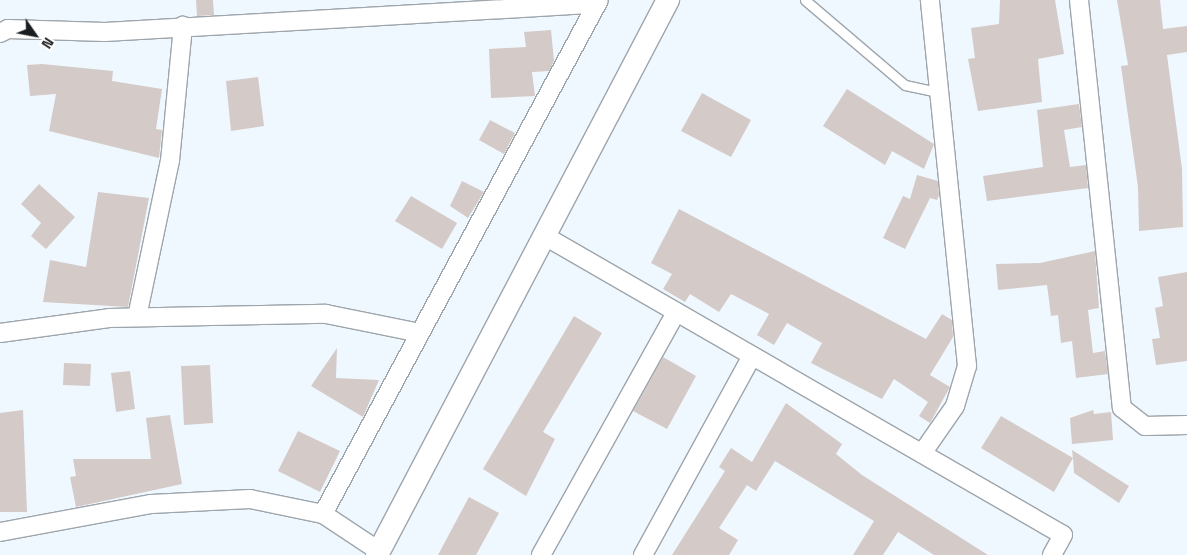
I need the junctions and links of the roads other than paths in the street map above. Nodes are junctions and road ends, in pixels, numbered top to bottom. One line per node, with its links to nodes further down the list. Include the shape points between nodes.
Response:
1 (668, 0): 9 (street)
2 (805, 0): 8 (lane, via 906,85)
3 (930, 0): 8 (street)
4 (1079, 0): 15 (street, via 1122,408 1145,426)
5 (598, 2): 6 (street); 13 (street)
6 (183, 26): 7 (street, via 105,32 8,29); 11 (street, via 170,161)
7 (0, 33)
8 (939, 92): 16 (street, via 967,366 955,406)
9 (543, 235): 10 (street); 19 (street)
10 (676, 312): 14 (street); 20 (street)
11 (137, 317): 12 (street); 13 (street, via 326,314)
12 (0, 333)
13 (420, 333): 17 (street)
14 (752, 356): 16 (street); 21 (street)
15 (1187, 425)
16 (923, 452): 22 (street, via 1063,535)
17 (323, 514): 18 (street, via 250,499 220,500 151,504); 19 (street)
18 (0, 532)
19 (378, 553)
20 (541, 555)
21 (643, 555)
22 (1052, 555)

